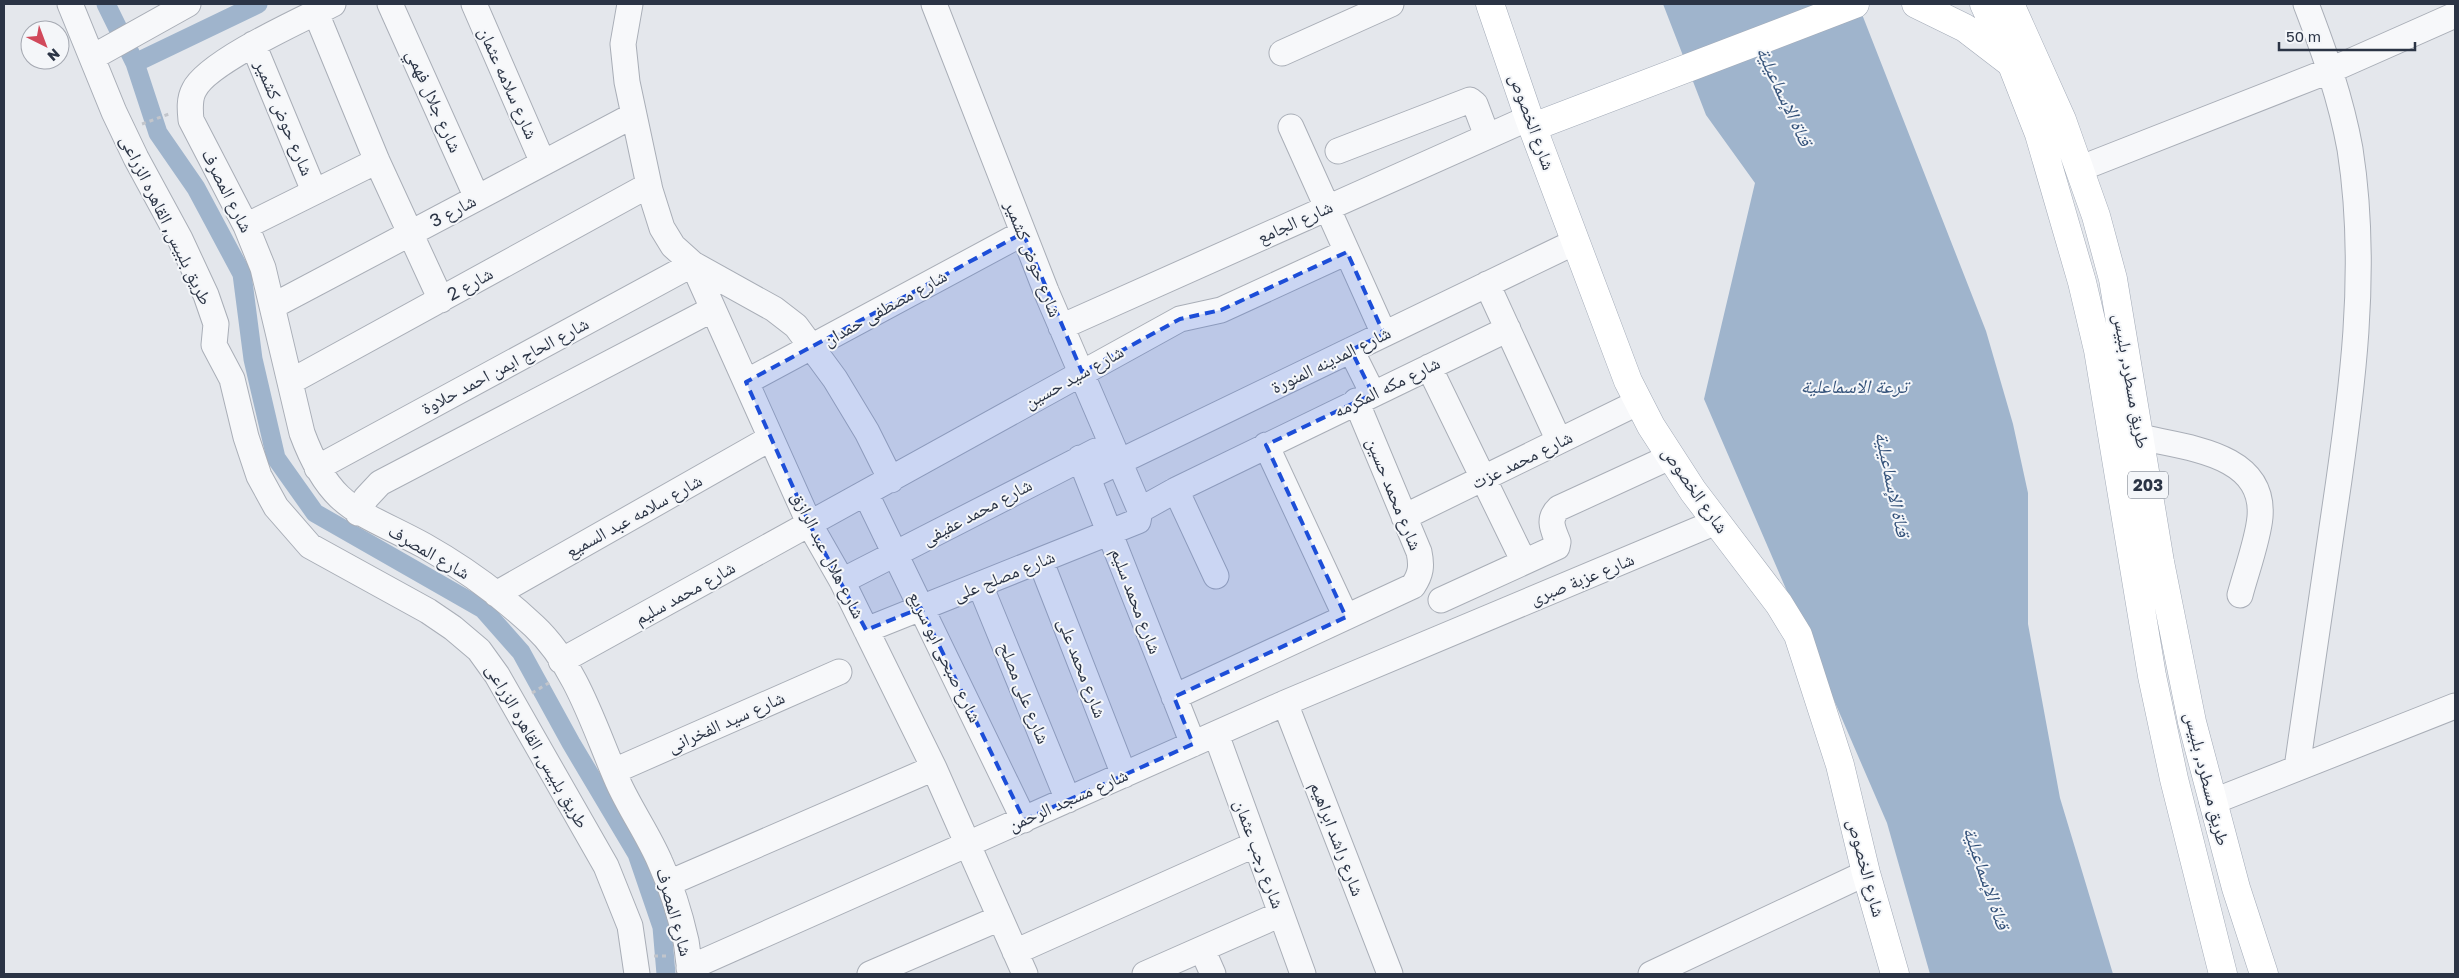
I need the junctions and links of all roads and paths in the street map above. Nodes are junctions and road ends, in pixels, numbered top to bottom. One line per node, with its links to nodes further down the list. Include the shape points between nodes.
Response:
1 (70, 4): 18 (street, طريق بلبيس, القاهره الزراعى)
2 (188, 4): 16 (street)
3 (390, 4): 34 (street, شارع جلال فهمي)
4 (474, 4): 30 (street, شارع سلامه عثمان)
5 (630, 4): 22 (street, via 623,44)
6 (934, 4): 37 (street, شارع حوض كشمير)
7 (1391, 4): 19 (street)
8 (1490, 4): 24 (main road, شارع الخصوص)
9 (1856, 4): 24 (main road, via 1575,112)
10 (1916, 4): 20 (main road, via 1965,28)
11 (1984, 4): 20 (main road, طريق مسطرد, بلبيس / 203)
12 (2010, 4): 31 (main road, طريق مسطرد, بلبيس / 203, via 2040,69)
13 (2306, 4): 21 (street)
14 (324, 8): 17 (street); 29 (street)
15 (2455, 16): 21 (street)
16 (148, 18): 18 (street)
17 (253, 44): 23 (street, via 202,79); 33 (street, شارع حوض كشمير)
18 (102, 52): 112 (street, طريق بلبيس, القاهره الزراعى, via 123,131 206,295 216,324 214,345 232,378 259,476 276,507 310,546 428,611 479,650 497,675 606,866 630,926)
19 (1282, 52)
20 (2012, 65): 120 (main road, طريق مسطرد, بلبيس / 203, via 2051,172 2098,350 2152,676)
21 (2331, 70): 31 (street); 97 (street, via 2350,149 2358,230 2356,308 2349,411)
22 (634, 115): 30 (street, شارع 3); 32 (street)
23 (182, 117): 25 (path); 36 (street, شارع المصرف)
24 (1531, 122): 27 (street, شارع الجامع); 39 (main road, شارع الخصوص)
25 (141, 124)
26 (1291, 127): 35 (street)
27 (1487, 136): 28 (street, via 1475,104 1470,100); 35 (street, شارع الجامع)
28 (1338, 151)
29 (377, 161): 33 (street); 38 (street)
30 (543, 163): 34 (street, شارع 3)
31 (2079, 170): 57 (main road, طريق مسطرد, بلبيس / 203, via 2096,216 2113,279)
32 (649, 185): 41 (street, via 662,228 673,246); 43 (street, شارع 2)
33 (314, 191): 36 (street)
34 (477, 198): 38 (street, شارع 3)
35 (1327, 207): 40 (street); 46 (street, شارع الجامع)
36 (246, 226): 44 (street, شارع المصرف)
37 (1023, 233): 46 (street, شارع حوض كشمير); 49 (street, شارع مصطفى حمدان)
38 (410, 234): 43 (street); 44 (street, شارع 3)
39 (1575, 242): 42 (street, شارع المدينه المنورة); 56 (main road, شارع الخصوص, via 1612,342)
40 (1347, 252): 48 (street); 52 (street, شارع سيد حسين, via 1221,310 1180,319)
41 (693, 264): 45 (street, شارع هلال عبد الرازق); 49 (street, via 774,309 796,326); 63 (street, شارع الحاج ايمن احمد حلاوة)
42 (1487, 284): 47 (street); 48 (street, شارع المدينه المنورة)
43 (441, 300): 53 (street, شارع 2)
44 (273, 306): 53 (street, شارع المصرف)
45 (713, 309): 54 (street, شارع هلال عبد الرازق); 69 (street, via 380,483)
46 (1061, 328): 52 (street, شارع حوض كشمير)
47 (1508, 329): 51 (street, شارع مكه المكرمه); 59 (street)
48 (1384, 334): 50 (street, شارع المدينه المنورة)
49 (813, 347): 54 (street, شارع مصطفى حمدان); 66 (street, via 856,413)
50 (1351, 350): 55 (street, شارع محمد حسين); 61 (street, شارع المدينه المنورة)
51 (1429, 366): 55 (street, شارع مكه المكرمه); 65 (street)
52 (1082, 372): 61 (street, شارع حوض كشمير); 66 (street, شارع سيد حسين)
53 (290, 382): 63 (street, شارع المصرف, via 302,433)
54 (746, 382): 58 (street, شارع هلال عبد الرازق)
55 (1365, 398): 60 (street, شارع مكه المكرمه); 71 (street, شارع محمد حسين)
56 (1639, 402): 59 (street, شارع محمد عزت); 62 (main road, شارع الخصوص)
57 (2140, 437): 82 (street, via 2211,454 2236,465 2247,474 2259,493 2260,518); 101 (main road, طريق مسطرد, بلبيس / 203, via 2175,642)
58 (771, 438): 73 (street, شارع هلال عبد الرازق); 81 (street, شارع سلامه عبد السميع)
59 (1559, 441): 65 (street, شارع محمد عزت)
60 (1266, 445): 67 (street, شارع مكه المكرمه); 85 (street)
61 (1116, 453): 64 (street, شارع محمد عفيفى); 70 (street, شارع حوض كشمير)
62 (1670, 457): 72 (main road, شارع الخصوص); 77 (street, via 1559,508 1551,522 1558,545)
63 (317, 468): 69 (street, شارع المصرف, via 339,498)
64 (1084, 468): 74 (street, شارع محمد سليم); 75 (street, شارع محمد عفيفى)
65 (1482, 479): 71 (street, شارع محمد عزت); 77 (street)
66 (891, 480): 68 (street, شارع سيد حسين)
67 (1176, 490): 70 (street, شارع مكه المكرمه); 78 (street)
68 (866, 494): 73 (street, شارع سيد حسين); 75 (street, شارع صبحى ابو سريع)
69 (358, 513): 81 (street, شارع المصرف, via 465,570)
70 (1140, 514): 74 (street, شارع مصلح على)
71 (1404, 517): 85 (street, شارع محمد حسين, via 1421,564 1412,586)
72 (1716, 522): 87 (street, شارع عزبة صبرى); 105 (main road, شارع الخصوص, via 1779,604 1798,635 1840,766)
73 (810, 525): 79 (street, شارع هلال عبد الرازق); 88 (street, شارع محمد سليم)
74 (1110, 533): 76 (street, شارع مصلح على); 91 (street, شارع محمد سليم)
75 (896, 555): 79 (street, شارع محمد عفيفى); 84 (street, شارع صبحى ابو سريع)
76 (1040, 562): 80 (street, شارع مصلح على); 99 (street, شارع محمد على)
77 (1524, 562): 83 (street)
78 (1216, 576)
79 (842, 581): 86 (street, شارع هلال عبد الرازق)
80 (980, 585): 84 (street, شارع مصلح على); 100 (street, شارع على مصلح)
81 (496, 594): 88 (street, شارع المصرف, via 536,628)
82 (2240, 595)
83 (1441, 600)
84 (921, 608): 86 (street, شارع مصلح على); 102 (street, شارع صبحى ابو سريع)
85 (1346, 617): 91 (street)
86 (866, 630): 96 (street, شارع هلال عبد الرازق)
87 (1447, 634): 92 (street, شارع مسجد الرحمن)
88 (557, 671): 90 (path); 98 (street, شارع المصرف, via 594,724)
89 (839, 672): 98 (street, شارع سيد الفخرانى)
90 (531, 694)
91 (1174, 698): 95 (street, شارع محمد سليم)
92 (1285, 704): 94 (street, شارع مسجد الرحمن); 117 (street, شارع راشد ابراهيم)
93 (2455, 706): 97 (street)
94 (1216, 734): 95 (street, شارع مسجد الرحمن); 103 (street, شارع رجب عثمان)
95 (1193, 744): 99 (street, شارع مسجد الرحمن)
96 (934, 768): 104 (street, شارع هلال عبد الرازق); 106 (street)
97 (2297, 768): 101 (street)
98 (614, 771): 106 (street, شارع المصرف)
99 (1124, 775): 100 (street, شارع مسجد الرحمن)
100 (1068, 800): 102 (street, شارع مسجد الرحمن)
101 (2212, 802): 121 (main road, طريق مسطرد, بلبيس / 203)
102 (1024, 820): 104 (street, شارع مسجد الرحمن)
103 (1256, 844): 107 (street, شارع رجب عثمان); 110 (street)
104 (967, 845): 108 (street, شارع هلال عبد الرازق); 111 (street, شارع مسجد الرحمن)
105 (1866, 873): 118 (street); 119 (main road, شارع الخصوص)
106 (670, 883): 111 (street, شارع المصرف, via 686,940)
107 (1281, 914): 109 (street); 116 (street, شارع رجب عثمان)
108 (1000, 918): 110 (street, شارع هلال عبد الرازق); 113 (street)
109 (1202, 948): 114 (street); 115 (street)
110 (1020, 963)
111 (690, 971)
112 (638, 974)
113 (870, 974)
114 (1145, 974)
115 (1213, 974)
116 (1303, 974)
117 (1390, 974)
118 (1651, 974)
119 (1895, 974)
120 (2223, 974)
121 (2264, 974)

